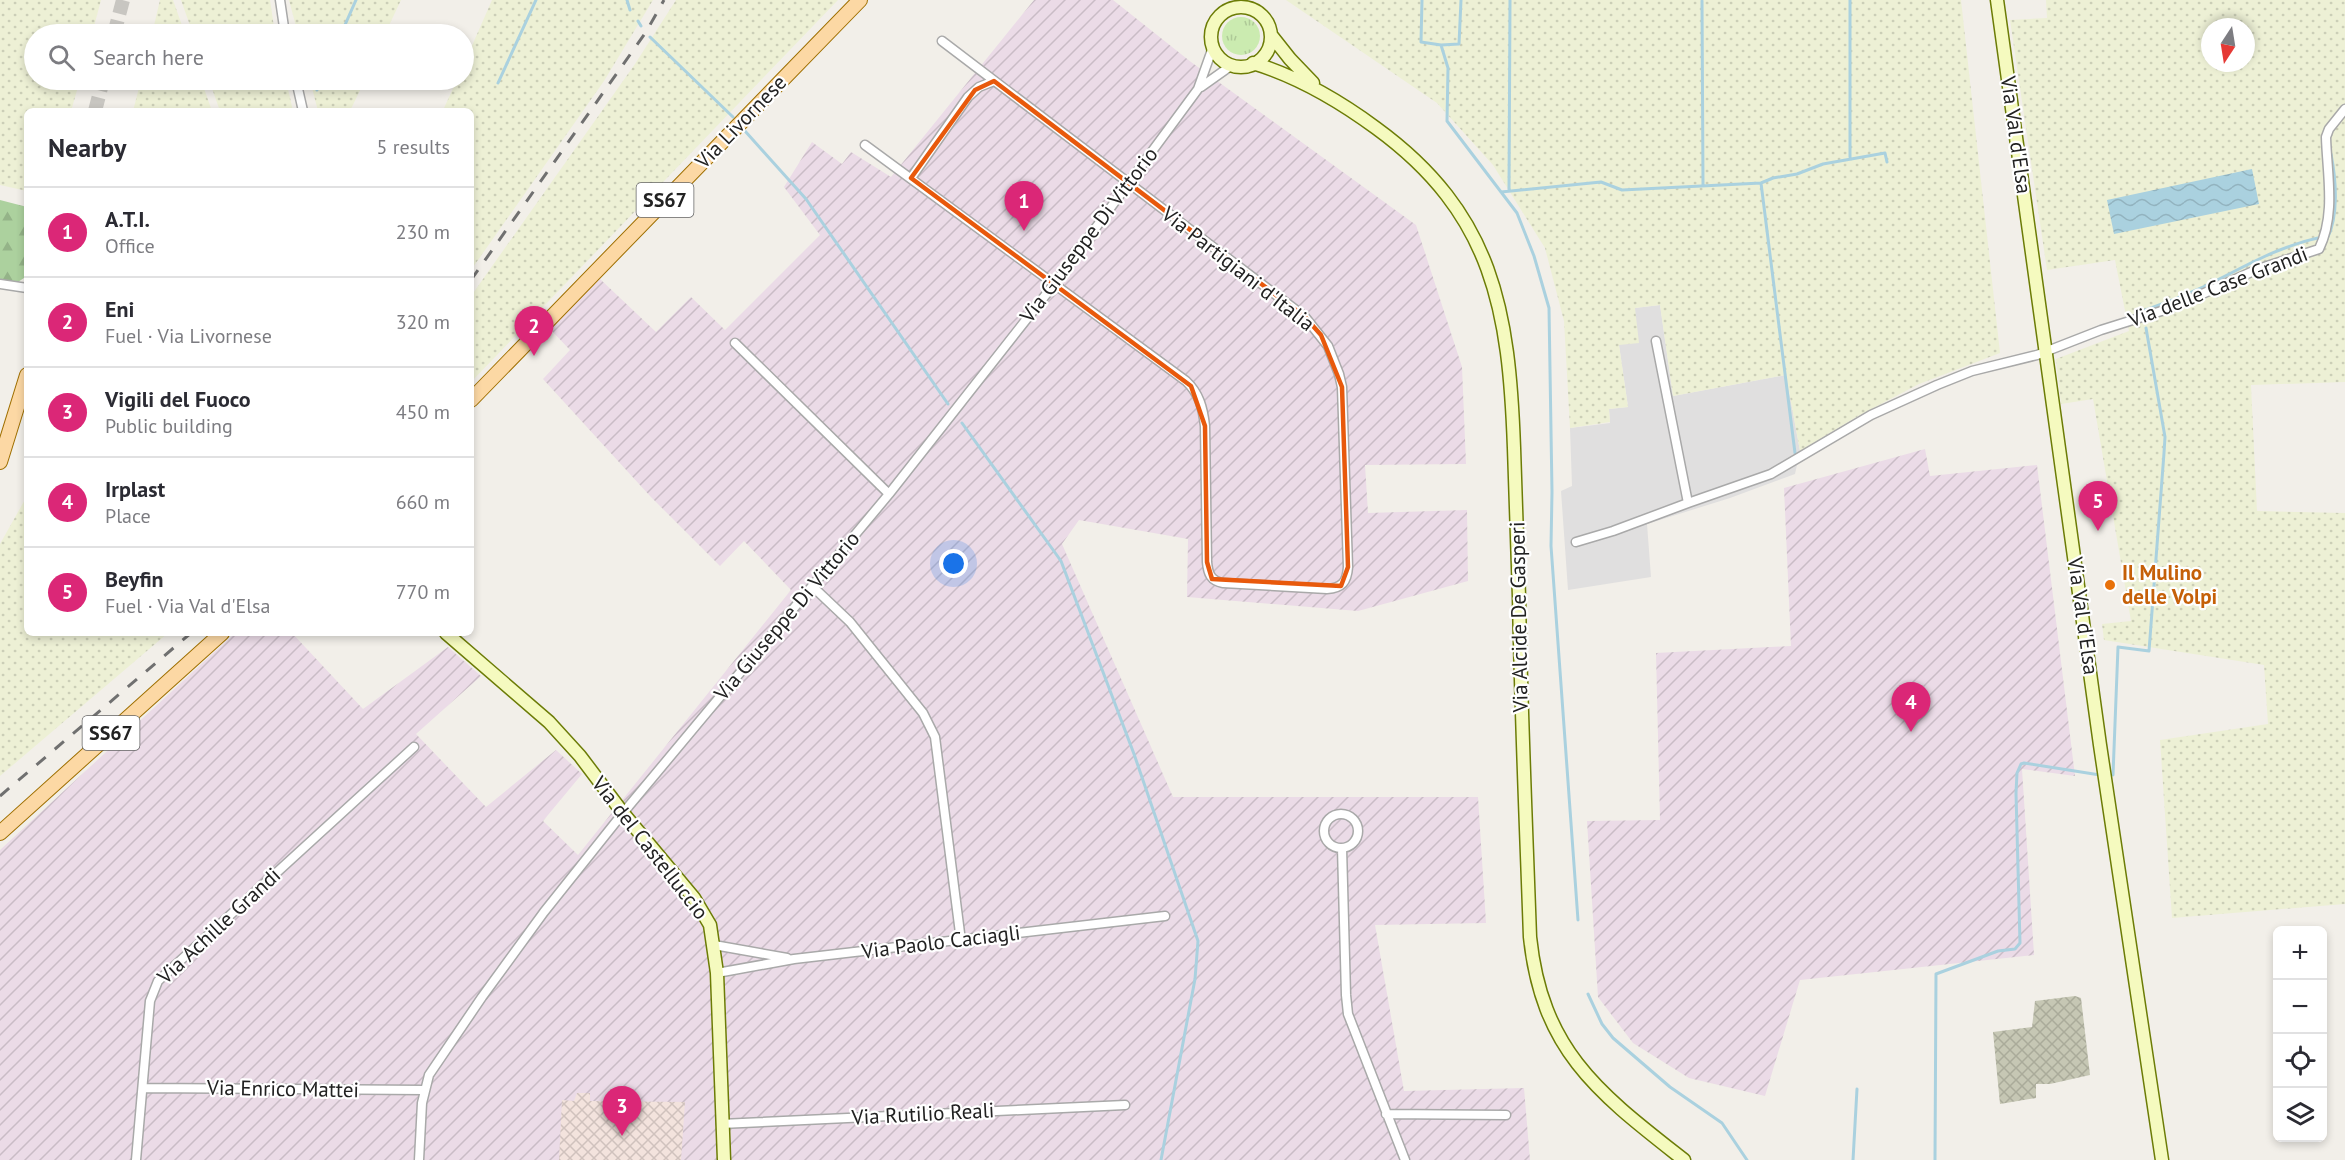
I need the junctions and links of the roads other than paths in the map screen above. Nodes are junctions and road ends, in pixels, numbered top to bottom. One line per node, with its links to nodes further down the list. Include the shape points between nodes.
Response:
1 (280, 0): 4 (street)
2 (860, 0): 26 (main road, Via Livornese / SS67)
3 (1997, 0): 24 (street, Via Val d'Elsa)
4 (284, 24)
5 (1271, 35): 7 (street, via 1268,23 1256,10 1238,7 1229,9 1216,21 1212,29); 8 (street, via 1265,54); 13 (street, Via Alcide De Gasperi)
6 (942, 41): 10 (street, Via Partigiani d'Italia)
7 (1213, 47): 9 (street, via 1221,59); 11 (street, Via Giuseppe Di Vittorio)
8 (1253, 63): 9 (street); 13 (street, Via Alcide De Gasperi)
9 (1232, 65): 11 (street, Via Giuseppe Di Vittorio)
10 (994, 81): 17 (street, via 968,97); 18 (street, Via Partigiani d'Italia)
11 (1198, 89): 18 (street, Via Giuseppe Di Vittorio)
12 (298, 90): 14 (street)
13 (1321, 90): 53 (street, Via Alcide De Gasperi, via 1394,141 1442,188 1477,243 1499,300 1512,404 1534,966 1557,1033 1588,1078)
14 (302, 108)
15 (2345, 109): 24 (street, Via delle Case Grandi, via 2326,137 2329,220 2319,249 2258,269 2171,308)
16 (865, 145): 17 (street)
17 (911, 178): 19 (street)
18 (1128, 182): 19 (street, Via Giuseppe Di Vittorio); 19 (street, Via Partigiani d'Italia, via 1305,317 1328,346 1342,387 1348,567 1341,586 1327,589 1223,583 1212,579 1207,568 1205,426 1196,391)
19 (1055, 283): 28 (street, Via Giuseppe Di Vittorio)
20 (0, 284): 21 (street)
21 (24, 288)
22 (1656, 341): 29 (street)
23 (735, 343): 28 (street)
24 (2045, 352): 29 (street, via 1972,371 1937,385 1871,416 1771,474); 54 (street, Via Val d'Elsa)
25 (24, 385): 27 (main road)
26 (474, 397)
27 (0, 462)
28 (889, 494): 31 (street, Via Giuseppe Di Vittorio)
29 (1688, 503): 30 (street)
30 (1576, 542)
31 (812, 586): 35 (street, Via Giuseppe Di Vittorio); 39 (street, via 850,622 923,713 935,737)
32 (219, 636): 36 (main road, SS67)
33 (449, 636): 35 (street, Via del Castelluccio, via 549,722)
34 (414, 747): 43 (street, Via Achille Grandi, via 158,981 150,1001)
35 (623, 813): 40 (street, Via del Castelluccio, via 699,904 710,925); 44 (street, Via Giuseppe Di Vittorio, via 482,997 433,1068)
36 (0, 833)
37 (1342, 848): 37 (street, via 1352,844 1358,829 1354,819 1344,814 1333,815 1325,824 1324,836 1331,845); 46 (street, via 1347,1005)
38 (1165, 916): 39 (street, Via Paolo Caciagli)
39 (961, 941): 41 (street, Via Paolo Caciagli)
40 (714, 945): 41 (street); 42 (street, Via del Castelluccio)
41 (794, 959): 42 (street, Via Paolo Caciagli)
42 (717, 974): 48 (street, Via del Castelluccio)
43 (143, 1088): 44 (street, Via Enrico Mattei); 49 (street, Via Achille Grandi)
44 (424, 1090): 50 (street, Via Giuseppe Di Vittorio)
45 (1125, 1105): 48 (street, Via Rutilio Reali)
46 (1386, 1114): 47 (street); 52 (street)
47 (1506, 1115)
48 (721, 1124): 51 (street, Via del Castelluccio)
49 (136, 1160)
50 (419, 1160)
51 (724, 1160)
52 (1405, 1160)
53 (1684, 1160)
54 (2163, 1160)

